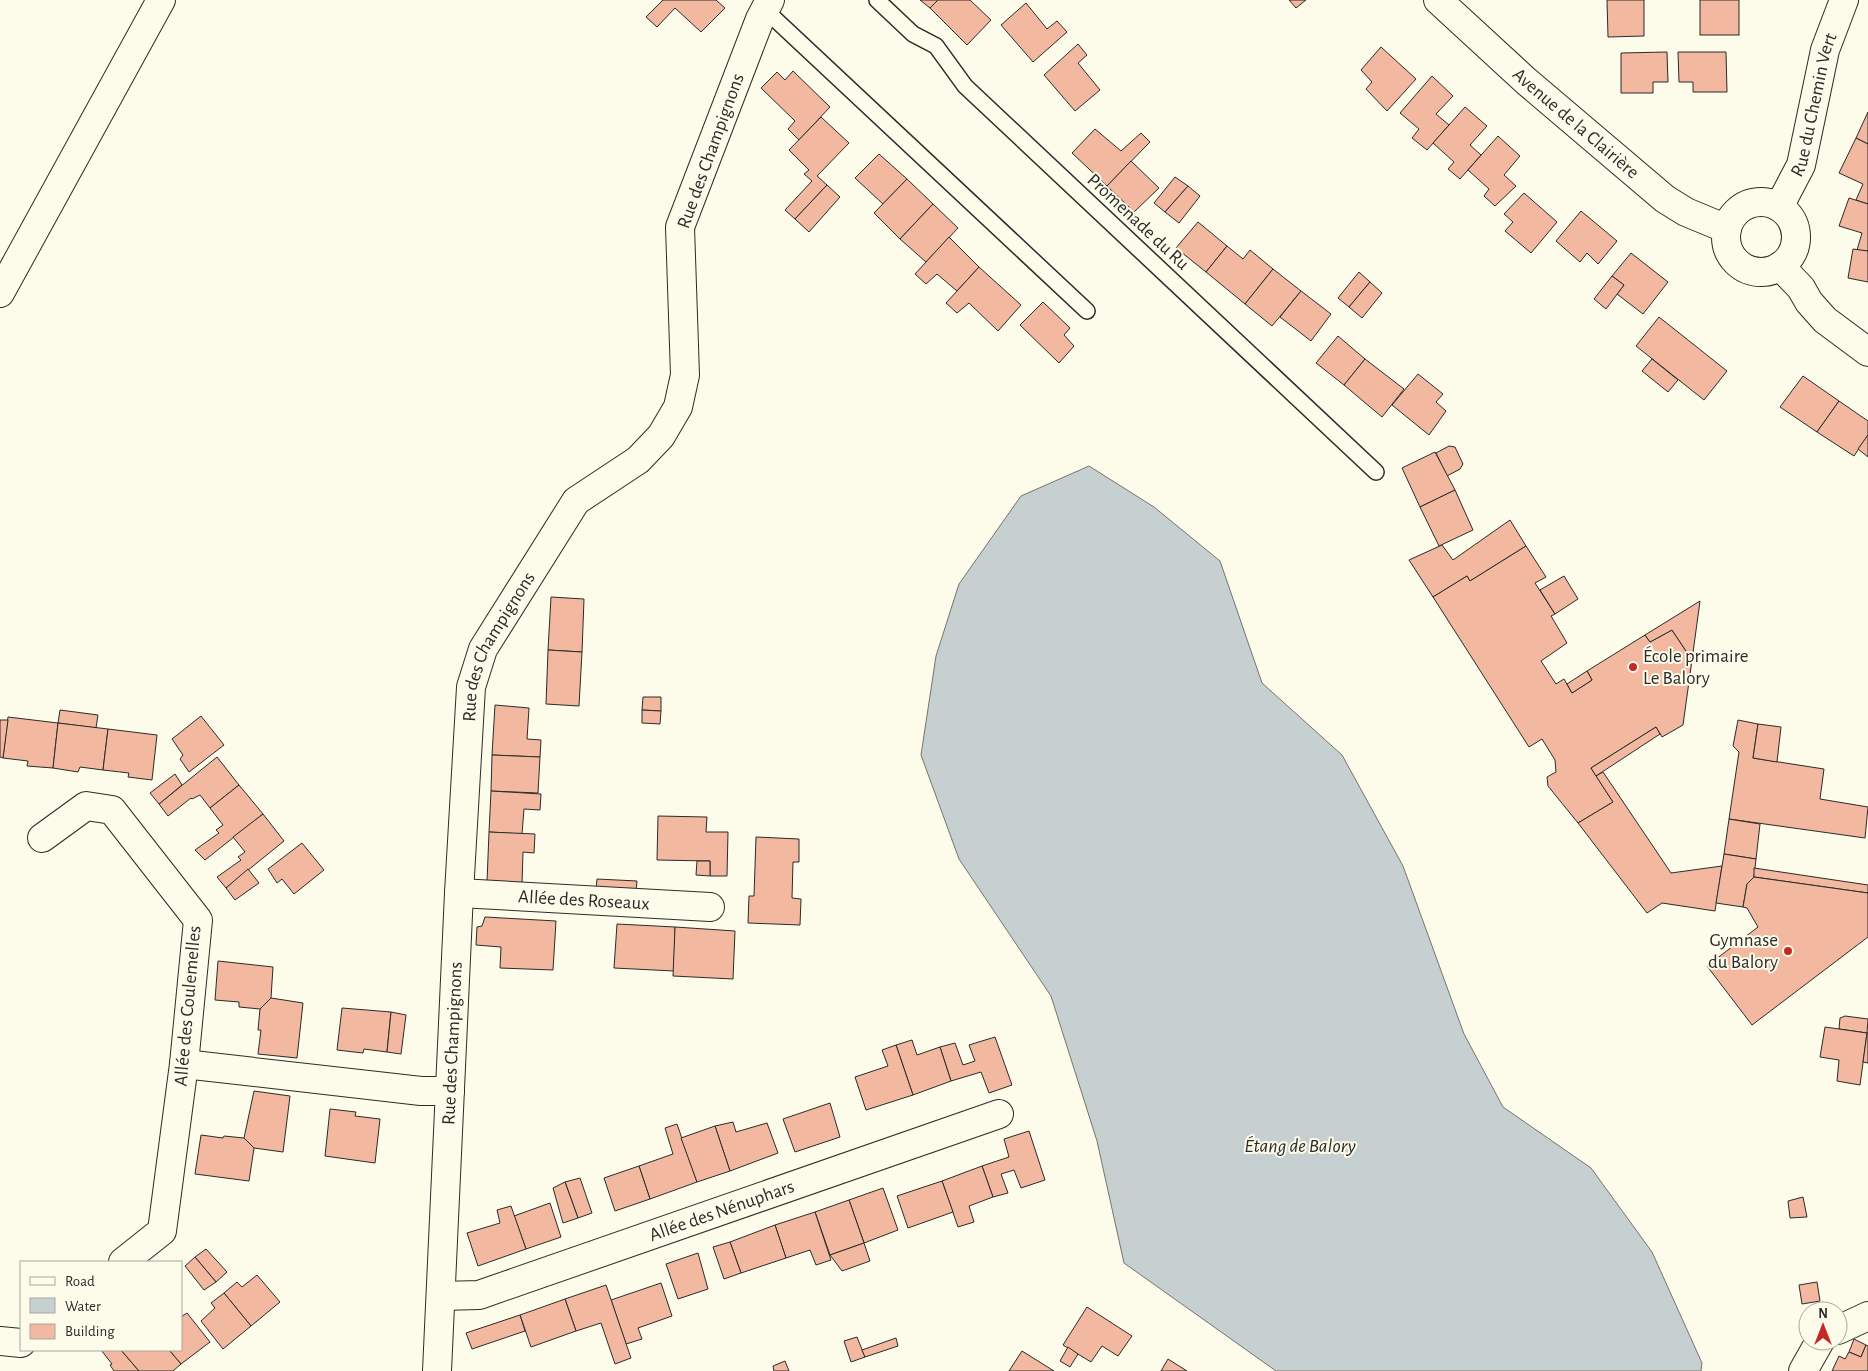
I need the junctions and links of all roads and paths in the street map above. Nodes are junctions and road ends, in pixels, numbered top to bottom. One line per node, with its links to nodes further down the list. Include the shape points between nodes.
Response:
1 (161, 0): 9 (street)
2 (877, 0): 12 (lane, Promenade du Ru, via 913,34 936,46 971,92)
3 (1438, 0): 7 (street, Avenue de la Clairière, via 1526,81 1664,199)
4 (1844, 0): 6 (street, Rue du Chemin Vert, via 1825,50 1801,165)
5 (763, 3): 10 (lane); 14 (street, Rue des Champignons, via 680,227 685,375 678,408 660,436 638,460 576,501 483,650 471,687)
6 (1779, 207): 7 (street, via 1769,203 1748,205 1731,219); 8 (street, via 1788,214 1796,236 1792,253)
7 (1727, 229): 8 (street, via 1730,253 1748,269 1760,271)
8 (1780, 266): 11 (street, via 1825,320)
9 (0, 293)
10 (1087, 311)
11 (1868, 352)
12 (1376, 472)
13 (42, 838): 16 (street, Allée des Coulemelles, via 86,806 112,810 198,920)
14 (459, 893): 15 (street, Allée des Roseaux); 17 (street, Rue des Champignons)
15 (710, 907)
16 (184, 1064): 17 (street, via 422,1092); 19 (street, Allée des Coulemelles, via 162,1231)
17 (450, 1091): 20 (street, Rue des Champignons)
18 (1000, 1114): 20 (street, Allée des Nénuphars, via 479,1295)
19 (125, 1261)
20 (441, 1296): 26 (street, Rue des Champignons)
21 (1868, 1316): 22 (street)
22 (1848, 1325)
23 (0, 1341): 24 (street)
24 (20, 1344)
25 (1814, 1351): 27 (street)
26 (437, 1371)
27 (1802, 1371)

